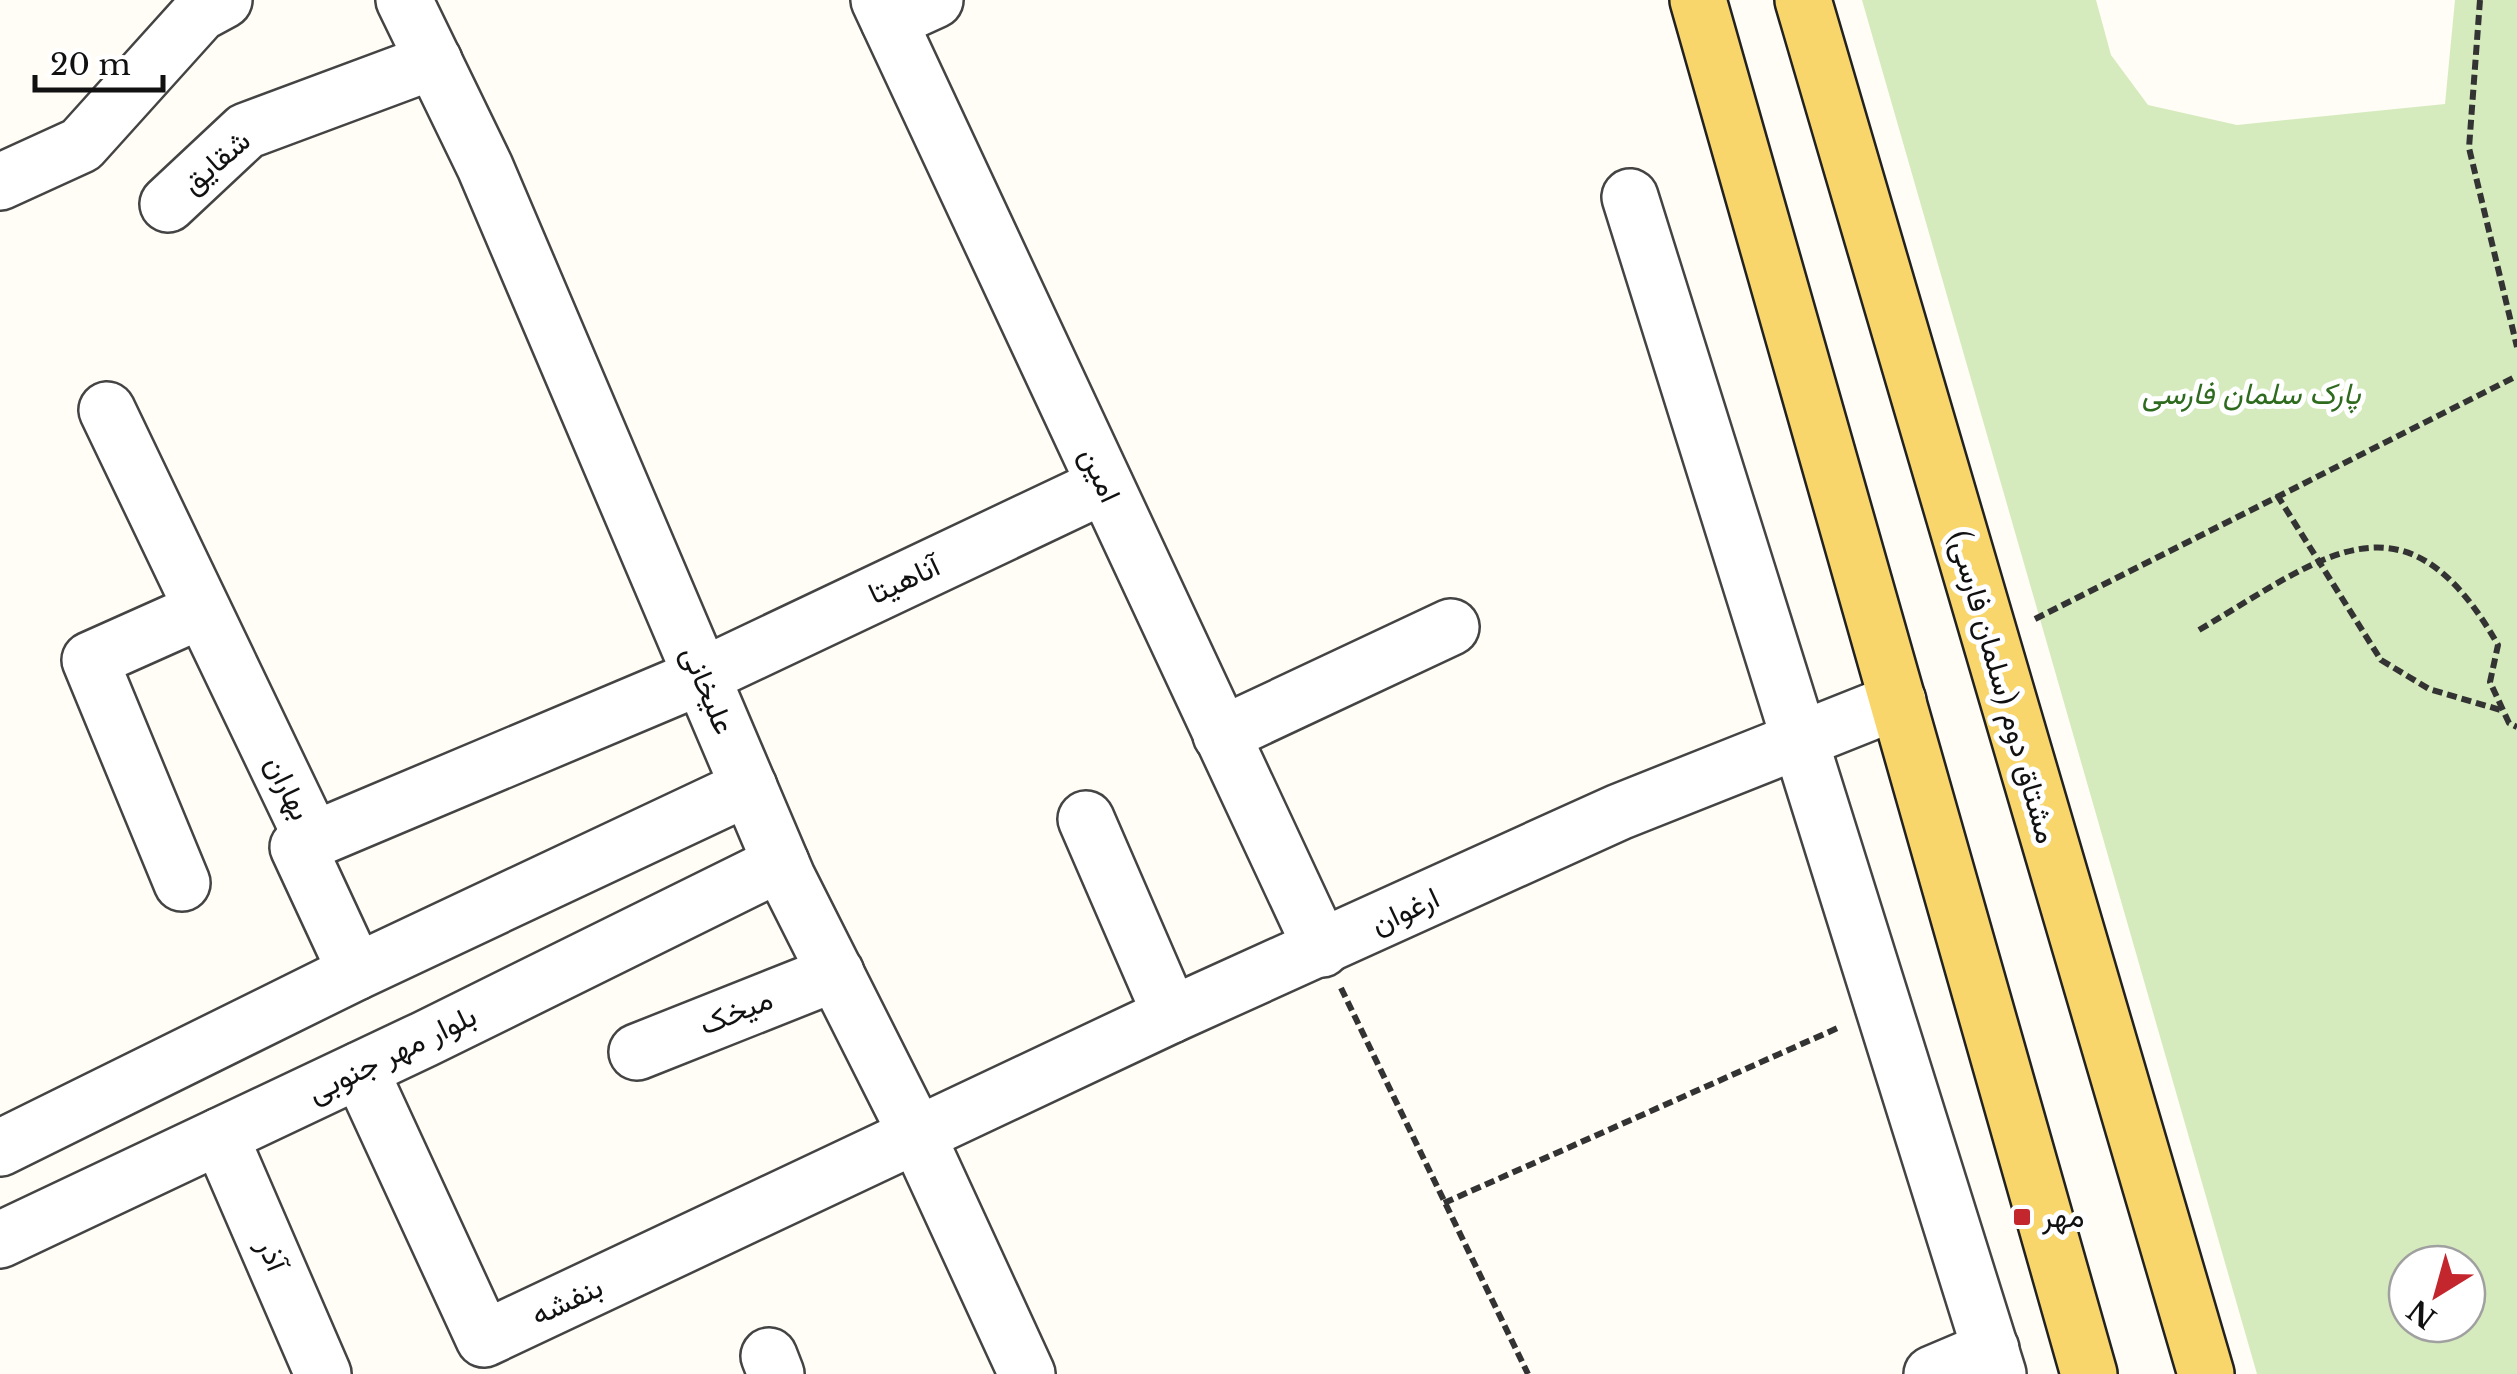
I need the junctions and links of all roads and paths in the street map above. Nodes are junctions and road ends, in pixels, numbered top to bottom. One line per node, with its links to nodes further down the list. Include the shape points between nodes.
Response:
1 (224, 0): 8 (street, via 200,13 81,146)
2 (404, 0): 7 (street, علیخانی)
3 (1698, 0): 22 (main road)
4 (1803, 0): 20 (main road, مشتاق دوم (سلمان فارسی))
5 (2480, 0): 11 (path, via 2468,148)
6 (901, 7): 14 (street, امین)
7 (434, 61): 10 (street, شقایق, via 246,131); 21 (street, علیخانی)
8 (0, 182)
9 (1630, 198): 26 (street)
10 (168, 204)
11 (2517, 346)
12 (2517, 376): 15 (path)
13 (107, 410): 17 (street, بهاران)
14 (1105, 485): 21 (street, آناهیتا); 25 (street, امین)
15 (2277, 496): 16 (path); 20 (path)
16 (2318, 562): 19 (path); 23 (path, via 2381,660 2428,690); 23 (path, via 2376,544 2431,562 2476,606 2498,645 2490,682)
17 (202, 610): 29 (street, بهاران); 31 (street, via 90,660)
18 (1451, 627): 25 (street)
19 (2198, 630)
20 (1990, 643): 50 (main road, مشتاق دوم (سلمان فارسی))
21 (702, 676): 27 (street, علیخانی); 29 (street, بهاران)
22 (1898, 701): 26 (street, ارغوان); 49 (main road)
23 (2504, 712): 24 (path)
24 (2517, 727)
25 (1222, 735): 32 (street, امین)
26 (1801, 740): 32 (street, ارغوان, via 1619,812); 35 (street)
27 (749, 787): 30 (street, علیخانی); 33 (street)
28 (1086, 819): 36 (street)
29 (313, 840): 33 (street, via 298,847)
30 (782, 864): 34 (street, علیخانی); 38 (street, بلوار مهر جنوبی)
31 (182, 883)
32 (1322, 949): 36 (street, ارغوان); 42 (path)
33 (356, 972): 41 (street)
34 (836, 973): 37 (street, میخک); 40 (street, علیخانی)
35 (1884, 1007): 42 (path); 44 (street)
36 (1171, 1015): 40 (street, ارغوان)
37 (637, 1052)
38 (360, 1070): 39 (street, بلوار مهر جنوبی); 40 (street, بنفشه, via 484,1339)
39 (220, 1136): 43 (street, بلوار مهر جنوبی); 45 (street, آذر)
40 (918, 1136): 46 (street, علیخانی)
41 (0, 1148)
42 (1444, 1203): 47 (path)
43 (0, 1240)
44 (1994, 1362): 48 (street)
45 (324, 1374)
46 (1026, 1374)
47 (1528, 1374)
48 (1932, 1374)
49 (2089, 1374)
50 (2206, 1374)

